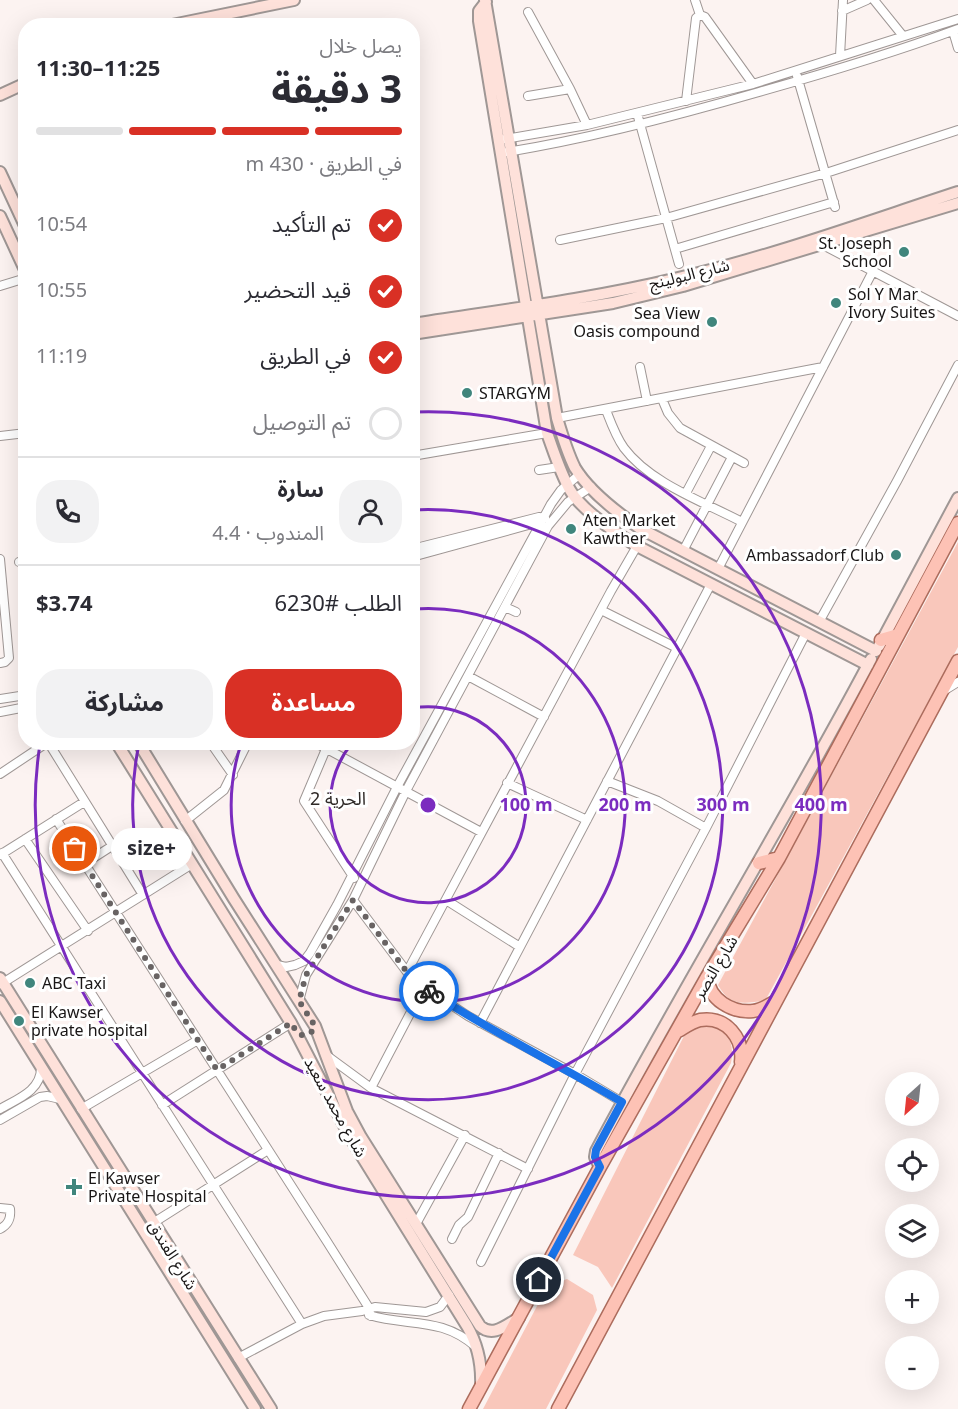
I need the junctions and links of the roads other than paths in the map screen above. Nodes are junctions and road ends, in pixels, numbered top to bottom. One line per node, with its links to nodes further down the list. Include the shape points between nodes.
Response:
1 (294, 0): 10 (street)
2 (695, 0): 9 (street)
3 (843, 0): 7 (street)
4 (867, 0): 7 (street)
5 (874, 0): 13 (street)
6 (485, 1): 28 (street, via 479,21)
7 (842, 11): 15 (street)
8 (528, 12): 20 (street)
9 (700, 15): 18 (street); 23 (street, via 696,18)
10 (206, 18)
11 (958, 19): 13 (street)
12 (956, 30): 14 (street); 17 (street)
13 (903, 36): 15 (street)
14 (958, 48)
15 (840, 56): 16 (street)
16 (794, 71): 17 (street); 18 (street)
17 (799, 81): 26 (street); 32 (street)
18 (753, 84): 23 (street)
19 (18, 87): 21 (street)
20 (570, 89): 22 (street); 25 (street)
21 (0, 95)
22 (528, 96)
23 (686, 100): 24 (street)
24 (637, 113): 25 (street); 26 (street)
25 (587, 125): 28 (street)
26 (640, 125): 29 (street); 37 (street)
27 (958, 130): 32 (street)
28 (503, 140): 29 (street); 30 (street)
29 (512, 151): 30 (street); 48 (street)
30 (500, 153): 48 (street)
31 (0, 172): 35 (street)
32 (826, 173): 37 (street); 41 (street, via 835,204)
33 (958, 192): 38 (street, شارع البولينج)
34 (958, 203): 38 (street, شارع البولينج)
35 (18, 211)
36 (0, 216): 42 (street)
37 (666, 218): 39 (street); 41 (street)
38 (843, 234): 40 (street, شارع البولينج); 46 (street, شارع البولينج)
39 (560, 240)
40 (823, 245): 44 (street); 46 (street, شارع البولينج)
41 (675, 249): 43 (street)
42 (18, 257)
43 (679, 264)
44 (873, 271): 49 (street); 54 (street)
45 (18, 277): 47 (street)
46 (682, 282): 48 (street, شارع البولينج, via 613,303)
47 (0, 286)
48 (533, 311): 50 (street, شارع البولينج); 51 (street, شارع البولينج); 58 (street); 60 (street)
49 (958, 316)
50 (420, 323)
51 (420, 332)
52 (958, 364): 87 (street)
53 (640, 367): 56 (street)
54 (823, 367): 55 (street); 76 (street)
55 (662, 399): 56 (street); 62 (street, via 680,428)
56 (647, 401): 57 (street)
57 (606, 410): 58 (street); 71 (street, via 624,447 639,464)
58 (557, 418): 68 (street)
59 (18, 434): 61 (street)
60 (548, 434): 63 (street); 66 (street)
61 (0, 436)
62 (711, 446): 64 (street); 71 (street)
63 (420, 455)
64 (732, 457): 65 (street); 74 (street)
65 (744, 463)
66 (559, 467): 67 (street); 69 (street)
67 (539, 470)
68 (580, 474): 69 (street); 70 (street)
69 (567, 484): 72 (street); 75 (street, via 555,496)
70 (591, 487): 72 (street); 80 (street, via 636,525)
71 (686, 493): 74 (street)
72 (575, 496): 75 (street); 78 (street)
73 (958, 498): 90 (street)
74 (708, 504): 76 (street); 80 (street)
75 (546, 522): 79 (street); 84 (street); 108 (street)
76 (742, 522): 82 (street)
77 (958, 523): 89 (main road, شارع النصر)
78 (637, 546): 83 (street); 85 (street)
79 (420, 551)
80 (683, 551): 82 (street)
81 (0, 559): 96 (street, via 9,658)
82 (718, 569): 87 (street)
83 (711, 584): 88 (street); 92 (street)
84 (505, 607): 86 (street); 98 (street)
85 (601, 610): 92 (street); 106 (street)
86 (516, 612)
87 (819, 621): 91 (street)
88 (806, 633): 94 (street); 132 (street)
89 (898, 635): 90 (main road); 107 (main road, شارع النصر)
90 (881, 640): 93 (street)
91 (857, 642): 93 (street); 94 (street)
92 (677, 648): 122 (street)
93 (876, 651): 97 (street)
94 (850, 656): 97 (street)
95 (958, 661): 100 (main road)
96 (0, 663)
97 (868, 665): 102 (street)
98 (468, 676): 106 (street); 125 (street)
99 (958, 681): 100 (street)
100 (939, 695): 158 (main road)
101 (18, 696): 103 (street)
102 (850, 698): 107 (main road); 138 (street)
103 (0, 699)
104 (18, 709): 105 (street)
105 (0, 712)
106 (544, 717): 123 (street)
107 (854, 717): 137 (main road, شارع النصر)
108 (420, 745)
109 (39, 750): 119 (street)
110 (54, 750): 127 (street)
111 (121, 750): 121 (street, شارع محمد سعيد)
112 (143, 750): 118 (street, شارع محمد سعيد)
113 (216, 750): 120 (street)
114 (244, 750): 120 (street)
115 (326, 750): 141 (street, via 304,801)
116 (328, 750): 124 (street)
117 (417, 750): 124 (street)
118 (154, 769): 121 (street, via 151,777); 126 (street, شارع محمد سعيد)
119 (0, 774)
120 (233, 775): 131 (street, via 224,790)
121 (138, 779): 128 (street, شارع محمد سعيد)
122 (607, 781): 130 (street); 132 (street, via 658,801)
123 (507, 783): 130 (street); 133 (street)
124 (397, 786): 125 (street); 141 (street)
125 (406, 791): 133 (street); 142 (street)
126 (169, 794): 128 (street, via 158,798); 131 (street, شارع محمد سعيد)
127 (84, 802): 129 (street); 135 (street)
128 (155, 806): 140 (street, شارع محمد سعيد)
129 (56, 819): 134 (street); 139 (street)
130 (586, 820): 151 (street)
131 (185, 821): 152 (street, شارع محمد سعيد)
132 (706, 828): 172 (street)
133 (481, 832): 145 (street)
134 (25, 839): 136 (street); 149 (street)
135 (112, 846): 139 (street); 143 (street)
136 (1, 854): 150 (street)
137 (779, 858): 138 (main road); 154 (main road, شارع النصر)
138 (759, 863): 175 (street)
139 (84, 864): 148 (street)
140 (192, 864): 143 (street); 160 (street, شارع محمد سعيد)
141 (352, 875): 142 (street); 146 (street)
142 (360, 886): 144 (street)
143 (143, 895): 148 (street)
144 (353, 900): 147 (street); 153 (street)
145 (446, 900): 151 (street); 153 (street)
146 (337, 905): 147 (street); 152 (street, via 304,961 291,967)
147 (346, 912): 157 (street, via 306,975)
148 (115, 913): 149 (street); 165 (street)
149 (88, 931): 150 (street)
150 (62, 946): 155 (street); 171 (street)
151 (520, 947): 161 (street)
152 (277, 965): 157 (street, شارع محمد سعيد)
153 (407, 972): 156 (street)
154 (707, 977): 158 (main road, via 713,995 729,1006 753,1011); 163 (main road, شارع النصر)
155 (1, 982): 178 (street, شارع الفندق)
156 (423, 987): 161 (street); 173 (street)
157 (299, 1001): 162 (street, شارع محمد سعيد)
158 (776, 1001): 169 (main road)
159 (1, 1004): 168 (street, شارع الفندق)
160 (291, 1023): 164 (street, شارع محمد سعيد); 170 (street)
161 (480, 1023): 172 (street)
162 (315, 1026): 164 (street, via 307,1035); 166 (street, شارع محمد سعيد)
163 (676, 1032): 169 (main road, via 701,1020 722,1023 740,1043); 183 (main road, شارع النصر)
164 (298, 1034): 167 (street, شارع محمد سعيد)
165 (198, 1040): 170 (street); 171 (street)
166 (326, 1055): 167 (street, via 315,1054); 173 (street); 188 (street, شارع محمد سعيد, via 352,1120)
167 (309, 1059): 194 (street, شارع محمد سعيد, via 350,1137)
168 (41, 1068): 174 (street, شارع الفندق); 177 (street, via 40,1080 32,1090)
169 (739, 1069): 204 (main road)
170 (217, 1070): 176 (street); 181 (street)
171 (142, 1073): 176 (street); 178 (street)
172 (575, 1074): 175 (street); 184 (street)
173 (371, 1088): 180 (street)
174 (60, 1099): 179 (street, via 40,1097); 193 (street, شارع الفندق)
175 (622, 1102): 183 (street, via 596,1150)
176 (162, 1105): 185 (street)
177 (0, 1109)
178 (81, 1109): 187 (street, شارع الفندق)
179 (0, 1120)
180 (465, 1135): 182 (street); 188 (street)
181 (268, 1150): 185 (street); 195 (street)
182 (499, 1153): 184 (street); 190 (street, via 468,1217)
183 (600, 1167): 196 (main road, شارع النصر)
184 (528, 1169): 192 (street)
185 (213, 1185): 187 (street); 197 (street)
186 (0, 1208): 189 (street, via 10,1209 11,1214)
187 (153, 1223): 191 (street, شارع الفندق)
188 (416, 1224): 196 (street, شارع محمد سعيد, via 482,1329 497,1331)
189 (0, 1229)
190 (452, 1239)
191 (178, 1262): 193 (street); 199 (street, شارع الفندق)
192 (481, 1262)
193 (167, 1269): 201 (street, شارع الفندق)
194 (449, 1295): 195 (street, via 440,1307 426,1311 382,1307); 198 (street, شارع محمد سعيد)
195 (367, 1312): 197 (street, via 334,1314); 198 (street, via 438,1325)
196 (519, 1318): 200 (main road, شارع النصر)
197 (302, 1324): 199 (street)
198 (478, 1349): 200 (street, شارع محمد سعيد)
199 (238, 1358): 202 (street, شارع الفندق)
200 (482, 1386): 203 (main road, شارع النصر)
201 (255, 1409)
202 (271, 1409)
203 (470, 1409)
204 (558, 1409)

